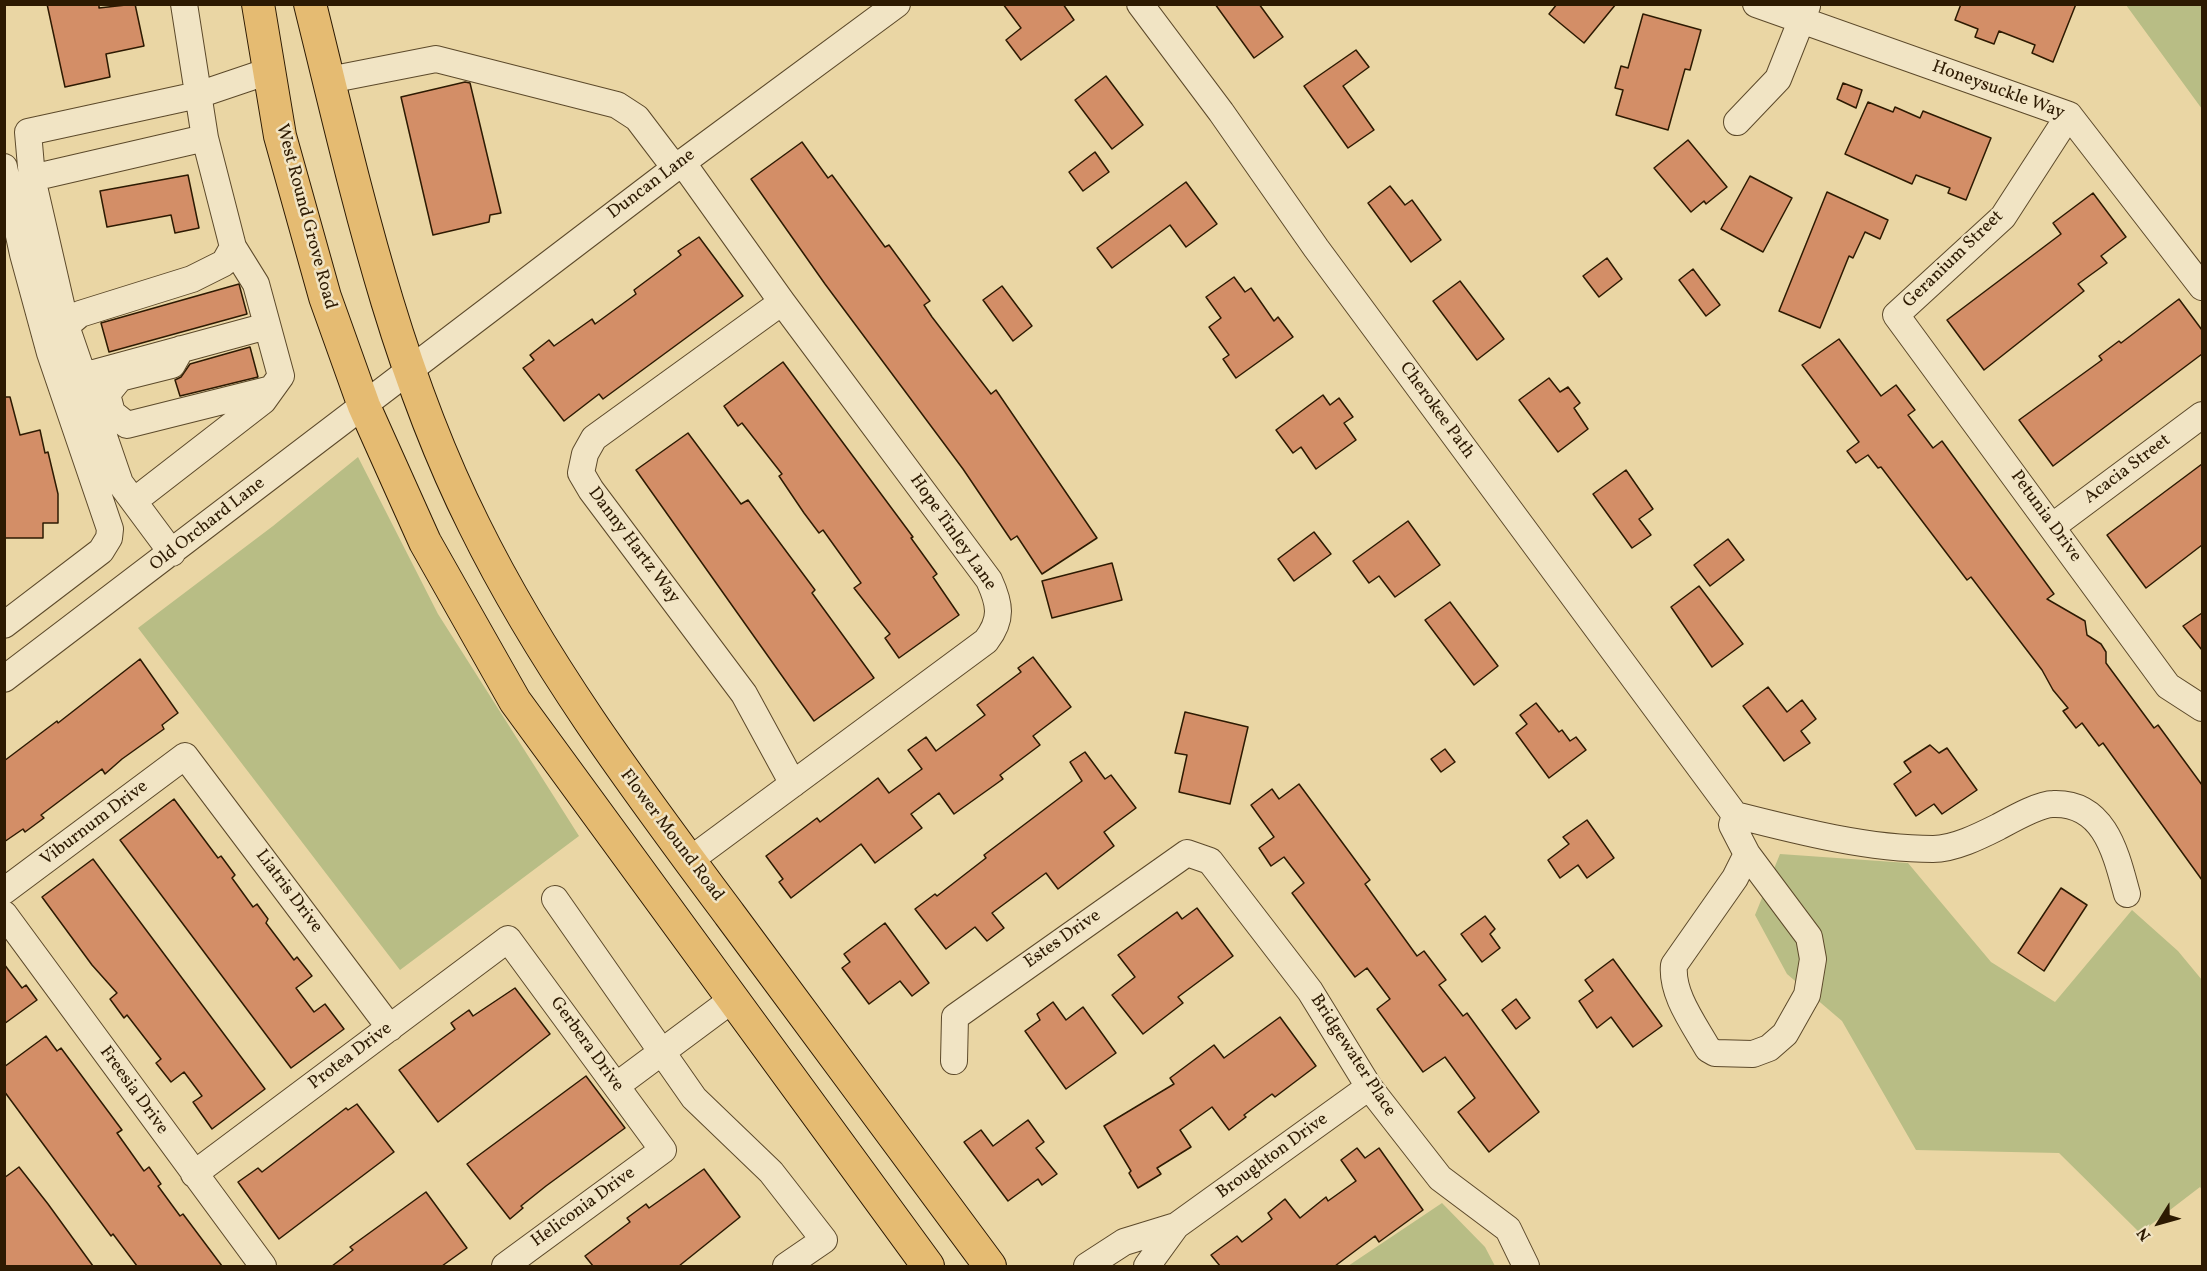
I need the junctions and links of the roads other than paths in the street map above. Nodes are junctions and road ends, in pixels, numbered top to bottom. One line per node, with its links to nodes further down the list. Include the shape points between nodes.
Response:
1 (184, 4): 10 (street)
2 (258, 4): 8 (main road, West Round Grove Road)
3 (310, 4): 9 (main road)
4 (897, 4): 14 (street, Duncan Lane)
5 (1140, 4): 37 (street, Cherokee Path)
6 (1756, 4): 7 (street, Honeysuckle Way)
7 (1804, 12): 11 (street, Honeysuckle Way); 12 (street, via 1778,79)
8 (269, 71): 10 (street); 27 (main road, West Round Grove Road, via 280,136 322,286)
9 (329, 80): 14 (street, Hope Tinley Lane, via 436,59 617,105 637,118); 24 (main road, via 370,243)
10 (198, 95): 13 (street); 16 (street, via 28,132)
11 (2069, 115): 18 (street, Honeysuckle Way); 20 (street, Geranium Street, via 2003,217)
12 (1737, 122)
13 (205, 138): 16 (street); 17 (street)
14 (679, 165): 19 (street, Hope Tinley Lane); 24 (street, Duncan Lane)
15 (4, 167): 32 (street, via 50,353 110,529 101,551)
16 (32, 178): 21 (street)
17 (233, 247): 21 (street, via 224,263 192,279 80,314); 22 (street, via 256,284)
18 (2202, 287)
19 (782, 302): 36 (street, Danny Hartz Way, via 594,438 581,473 744,694); 36 (street, Hope Tinley Lane, via 989,580 999,603 994,630 986,641)
20 (1896, 315): 30 (street, Petunia Drive)
21 (66, 326): 25 (street)
22 (267, 326): 23 (street); 26 (street, via 281,376)
23 (180, 349): 25 (street); 26 (street, via 172,365 120,378 107,394 112,413 128,424)
24 (410, 370): 27 (street, Old Orchard Lane); 39 (main road, Flower Mound Road, via 456,486 521,612 618,764)
25 (83, 376): 29 (street, via 120,483)
26 (272, 389): 29 (street, via 263,401)
27 (368, 415): 31 (street, Old Orchard Lane); 46 (main road, via 424,542 515,701)
28 (2202, 415): 30 (street, Acacia Street)
29 (134, 501): 31 (street)
30 (2053, 526): 34 (street, Petunia Drive, via 2168,686)
31 (172, 554): 33 (street, Old Orchard Lane)
32 (4, 625)
33 (4, 679)
34 (2202, 708)
35 (185, 756): 41 (street, Viburnum Drive); 47 (street, Liatris Drive)
36 (793, 784): 39 (street, Hope Tinley Lane)
37 (1735, 815): 38 (street, via 1732,825); 42 (street, via 1824,838 1936,850 1977,837 2051,803 2077,807 2098,823 2114,846)
38 (1747, 854): 38 (street, via 1736,878 1674,965 1679,996 1708,1048 1715,1053 1753,1054 1769,1048 1785,1034 1807,995 1813,959 1809,937)
39 (690, 860): 59 (main road, Flower Mound Road)
40 (1210, 861): 49 (street, Estes Drive, via 1187,853 955,1017); 51 (street, Bridgewater Place, via 1310,991)
41 (4, 891)
42 (2127, 894)
43 (555, 899): 48 (street)
44 (4, 914): 53 (street, Freesia Drive)
45 (508, 939): 47 (street, Protea Drive); 50 (street, Gerbera Drive)
46 (733, 999): 48 (street); 58 (main road)
47 (390, 1028): 53 (street, Protea Drive)
48 (662, 1052): 50 (street); 57 (street, via 694,1098 771,1172 824,1240)
49 (954, 1061)
50 (616, 1086): 52 (street, Gerbera Drive)
51 (1369, 1087): 54 (street, Broughton Drive); 62 (street, Bridgewater Place, via 1440,1178 1509,1229)
52 (663, 1150): 56 (street, Heliconia Drive)
53 (194, 1174): 55 (street, Freesia Drive)
54 (1176, 1226): 60 (street, Broughton Drive, via 1124,1242); 61 (street, Broughton Drive)
55 (263, 1266)
56 (505, 1266)
57 (786, 1266)
58 (928, 1266)
59 (990, 1266)
60 (1087, 1266)
61 (1147, 1266)
62 (1526, 1266)

